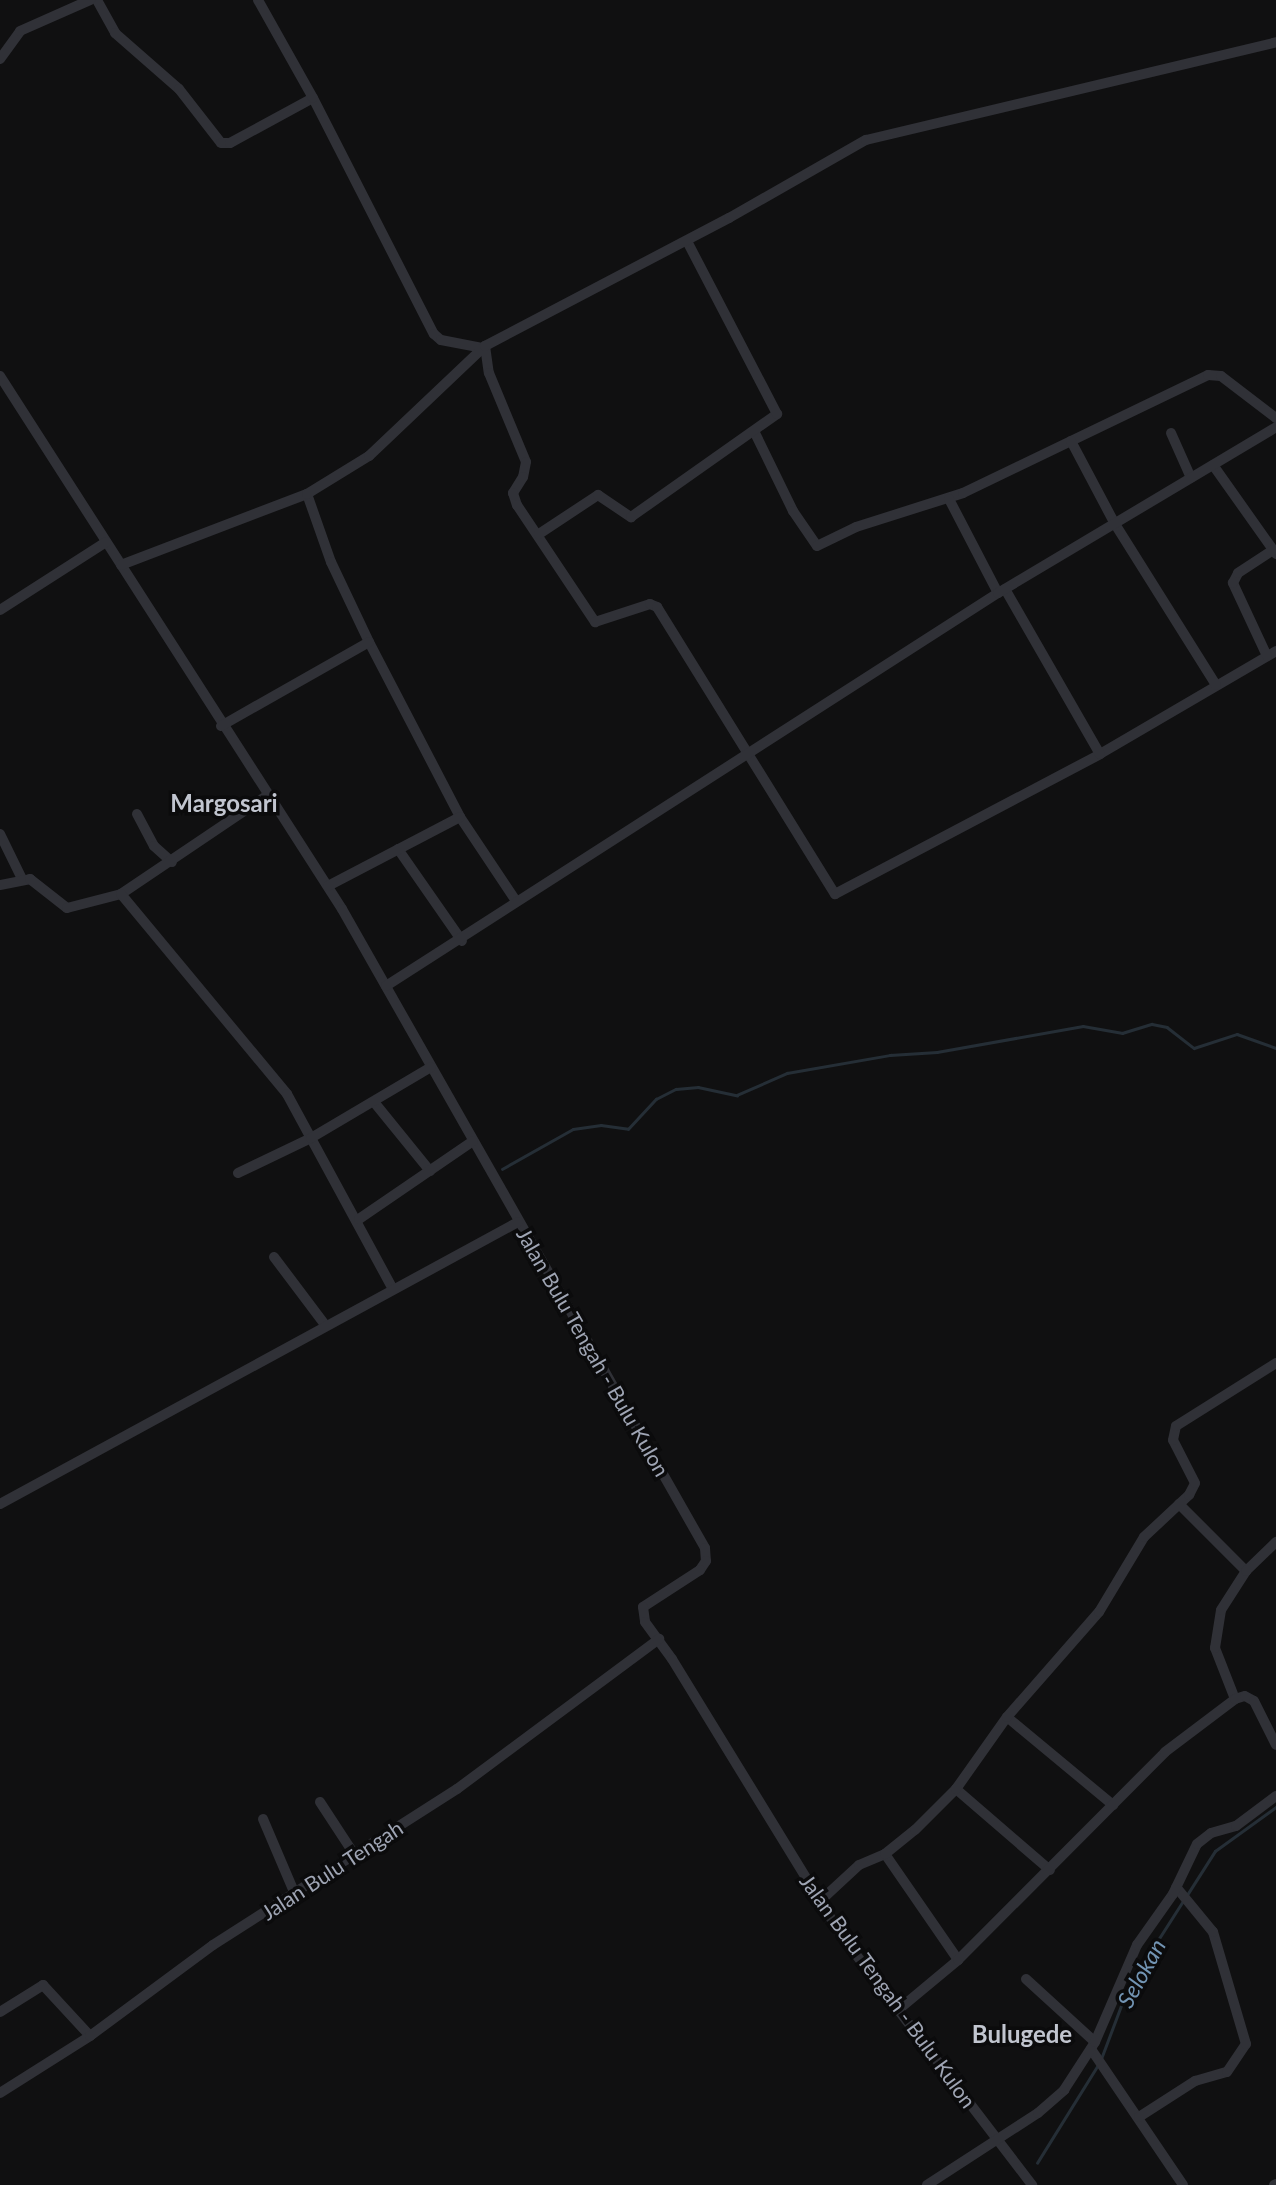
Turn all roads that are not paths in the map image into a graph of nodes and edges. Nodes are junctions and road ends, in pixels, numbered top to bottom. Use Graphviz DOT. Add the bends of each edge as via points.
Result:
graph roads {
  1 [pos="90,0"];
  2 [pos="97,0"];
  3 [pos="258,0"];
  4 [pos="1276,42"];
  5 [pos="0,59"];
  6 [pos="313,98"];
  7 [pos="687,241"];
  8 [pos="484,347"];
  9 [pos="0,376"];
  10 [pos="1276,418"];
  11 [pos="1276,427"];
  12 [pos="755,433"];
  13 [pos="1171,433"];
  14 [pos="1070,441"];
  15 [pos="1213,465"];
  16 [pos="1191,478"];
  17 [pos="307,494"];
  18 [pos="949,499"];
  19 [pos="1115,524"];
  20 [pos="539,534"];
  21 [pos="106,542"];
  22 [pos="1275,552"];
  23 [pos="121,565"];
  24 [pos="1002,591"];
  25 [pos="0,610"];
  26 [pos="369,642"];
  27 [pos="1272,653"];
  28 [pos="1216,685"];
  29 [pos="222,726"];
  30 [pos="749,752"];
  31 [pos="1100,754"];
  32 [pos="268,795"];
  33 [pos="136,814"];
  34 [pos="460,817"];
  35 [pos="0,834"];
  36 [pos="398,849"];
  37 [pos="172,862"];
  38 [pos="22,879"];
  39 [pos="0,885"];
  40 [pos="328,886"];
  41 [pos="121,894"];
  42 [pos="516,901"];
  43 [pos="462,941"];
  44 [pos="386,986"];
  45 [pos="431,1067"];
  46 [pos="374,1102"];
  47 [pos="311,1138"];
  48 [pos="473,1141"];
  49 [pos="430,1171"];
  50 [pos="238,1173"];
  51 [pos="359,1219"];
  52 [pos="518,1222"];
  53 [pos="274,1257"];
  54 [pos="393,1289"];
  55 [pos="326,1326"];
  56 [pos="1276,1363"];
  57 [pos="0,1504"];
  58 [pos="1179,1504"];
  59 [pos="1276,1542"];
  60 [pos="1246,1571"];
  61 [pos="659,1639"];
  62 [pos="1235,1699"];
  63 [pos="1007,1717"];
  64 [pos="1276,1745"];
  65 [pos="956,1789"];
  66 [pos="1276,1796"];
  67 [pos="320,1802"];
  68 [pos="1113,1805"];
  69 [pos="263,1819"];
  70 [pos="354,1854"];
  71 [pos="885,1854"];
  72 [pos="1050,1871"];
  73 [pos="1178,1888"];
  74 [pos="295,1895"];
  75 [pos="819,1902"];
  76 [pos="958,1960"];
  77 [pos="1026,1979"];
  78 [pos="898,2010"];
  79 [pos="0,2012"];
  80 [pos="90,2036"];
  81 [pos="1093,2045"];
  82 [pos="0,2093"];
  83 [pos="1139,2117"];
  84 [pos="996,2137"];
  85 [pos="927,2185"];
  86 [pos="1032,2185"];
  87 [pos="1183,2185"];
  1 -- 5 [label="street" via="20,31"];
  2 -- 6 [label="street" via="115,33 179,89 221,143 230,143"];
  3 -- 6 [label="street"];
  4 -- 7 [label="street" via="872,138"];
  6 -- 8 [label="street" via="434,334 441,341"];
  7 -- 8 [label="street"];
  7 -- 12 [label="street" via="776,411"];
  8 -- 17 [label="street" via="369,456"];
  8 -- 20 [label="street" via="489,373 526,462 514,499"];
  9 -- 21 [label="street, Jalan Bulu Tengah - Bulu Kulon"];
  10 -- 14 [label="street" via="1212,374"];
  11 -- 15 [label="street"];
  12 -- 18 [label="street" via="817,546 856,527"];
  12 -- 20 [label="street" via="631,517 598,495"];
  13 -- 16 [label="street"];
  14 -- 18 [label="street"];
  14 -- 19 [label="street"];
  15 -- 16 [label="street"];
  15 -- 22 [label="street"];
  16 -- 19 [label="street"];
  17 -- 23 [label="street"];
  17 -- 26 [label="street" via="331,562"];
  18 -- 24 [label="street"];
  19 -- 24 [label="street"];
  19 -- 28 [label="street"];
  20 -- 30 [label="street" via="595,622 650,604 657,607"];
  21 -- 23 [label="street, Jalan Bulu Tengah - Bulu Kulon"];
  21 -- 25 [label="street"];
  22 -- 27 [label="street" via="1238,573 1233,583"];
  23 -- 29 [label="street, Jalan Bulu Tengah - Bulu Kulon"];
  24 -- 30 [label="street"];
  24 -- 31 [label="street"];
  26 -- 29 [label="street"];
  26 -- 34 [label="street"];
  27 -- 28 [label="street"];
  28 -- 31 [label="street"];
  29 -- 32 [label="street, Jalan Bulu Tengah - Bulu Kulon"];
  30 -- 31 [label="street" via="837,895"];
  30 -- 42 [label="street"];
  32 -- 37 [label="street"];
  32 -- 40 [label="street, Jalan Bulu Tengah - Bulu Kulon"];
  33 -- 37 [label="street" via="154,846"];
  34 -- 36 [label="street"];
  34 -- 42 [label="street"];
  35 -- 38 [label="street"];
  36 -- 40 [label="street"];
  36 -- 43 [label="street"];
  37 -- 41 [label="street"];
  38 -- 39 [label="street"];
  38 -- 41 [label="street" via="34,881 67,908"];
  40 -- 44 [label="street, Jalan Bulu Tengah - Bulu Kulon"];
  41 -- 47 [label="street" via="287,1094"];
  42 -- 43 [label="street"];
  43 -- 44 [label="street"];
  44 -- 45 [label="street, Jalan Bulu Tengah - Bulu Kulon"];
  45 -- 46 [label="street"];
  45 -- 48 [label="street, Jalan Bulu Tengah - Bulu Kulon"];
  46 -- 47 [label="street"];
  46 -- 49 [label="street"];
  47 -- 50 [label="street"];
  47 -- 51 [label="street"];
  48 -- 49 [label="street"];
  48 -- 52 [label="street, Jalan Bulu Tengah - Bulu Kulon"];
  49 -- 51 [label="street"];
  51 -- 54 [label="street"];
  52 -- 54 [label="street"];
  52 -- 61 [label="street, Jalan Bulu Tengah - Bulu Kulon" via="705,1548 706,1561 699,1570 643,1607 645,1622"];
  53 -- 55 [label="street"];
  54 -- 55 [label="street"];
  55 -- 57 [label="street"];
  56 -- 58 [label="street" via="1173,1430 1173,1440 1195,1482"];
  58 -- 60 [label="street"];
  58 -- 63 [label="street" via="1144,1537 1095,1616"];
  59 -- 60 [label="street"];
  60 -- 62 [label="street" via="1225,1601 1216,1634 1218,1662"];
  61 -- 70 [label="street, Jalan Bulu Tengah" via="457,1790"];
  61 -- 75 [label="street, Jalan Bulu Tengah - Bulu Kulon"];
  62 -- 64 [label="street" via="1245,1696 1254,1701"];
  62 -- 68 [label="street" via="1165,1752"];
  63 -- 65 [label="street"];
  63 -- 68 [label="street"];
  65 -- 71 [label="street"];
  65 -- 72 [label="street"];
  66 -- 73 [label="street" via="1236,1826 1203,1837"];
  67 -- 70 [label="street"];
  68 -- 72 [label="street"];
  69 -- 74 [label="street"];
  70 -- 74 [label="street, Jalan Bulu Tengah"];
  71 -- 75 [label="street" via="859,1865"];
  71 -- 76 [label="street"];
  72 -- 76 [label="street"];
  73 -- 81 [label="street" via="1137,1945"];
  73 -- 83 [label="street" via="1213,1932 1246,2044 1227,2072 1195,2081"];
  74 -- 80 [label="street, Jalan Bulu Tengah" via="213,1945"];
  75 -- 78 [label="street, Jalan Bulu Tengah - Bulu Kulon"];
  76 -- 78 [label="street"];
  77 -- 81 [label="street"];
  78 -- 84 [label="street, Jalan Bulu Tengah - Bulu Kulon"];
  79 -- 80 [label="street" via="43,1985"];
  80 -- 82 [label="street, Jalan Bulu Tengah"];
  81 -- 83 [label="street"];
  81 -- 84 [label="street" via="1057,2097"];
  83 -- 87 [label="street"];
  84 -- 85 [label="street"];
  84 -- 86 [label="street, Jalan Bulu Tengah - Bulu Kulon"];
}
